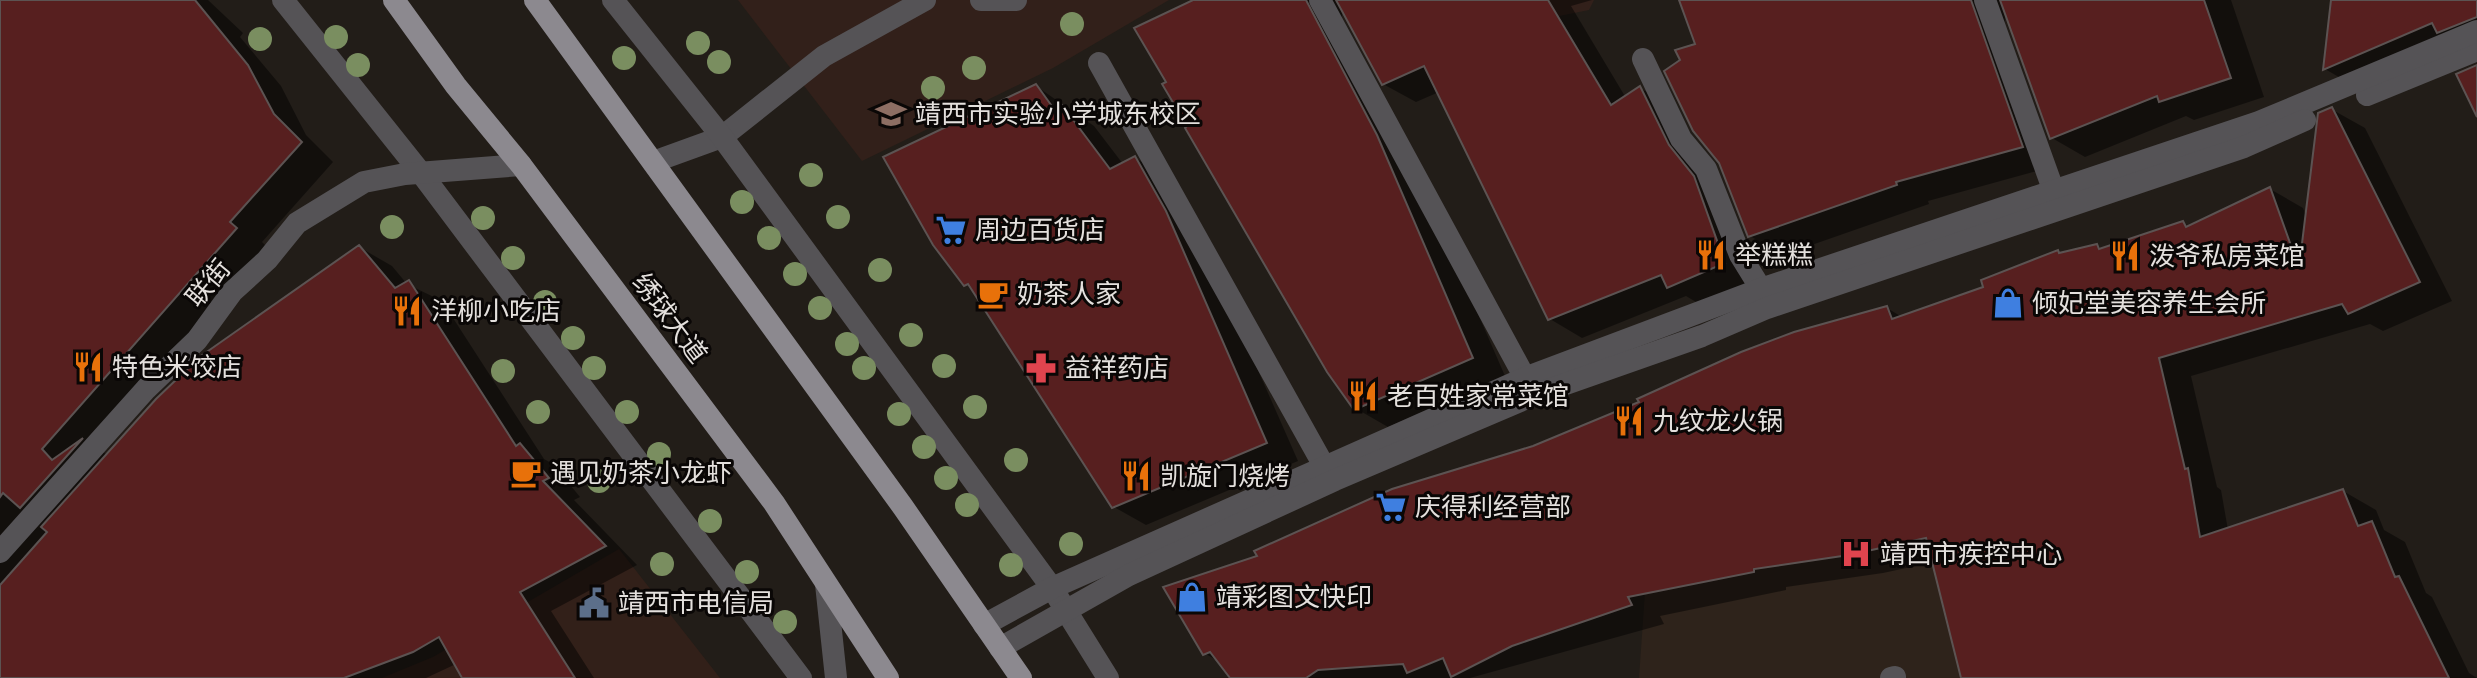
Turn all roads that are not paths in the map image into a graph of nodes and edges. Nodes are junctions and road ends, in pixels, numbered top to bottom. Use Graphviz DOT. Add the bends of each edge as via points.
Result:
graph roads {
  1 [pos="283,0"];
  2 [pos="394,0"];
  3 [pos="535,0"];
  4 [pos="613,0"];
  5 [pos="925,0"];
  6 [pos="981,0"];
  7 [pos="1016,0"];
  8 [pos="1320,0"];
  9 [pos="1985,0"];
  10 [pos="2477,31"];
  11 [pos="2477,50"];
  12 [pos="1643,59"];
  13 [pos="1099,63"];
  14 [pos="722,137"];
  15 [pos="653,162"];
  16 [pos="521,165"];
  17 [pos="421,173"];
  18 [pos="2053,189"];
  19 [pos="1761,289"];
  20 [pos="1525,378"];
  21 [pos="1324,466"];
  22 [pos="0,552"];
  23 [pos="826,584"];
  24 [pos="1052,588"];
  25 [pos="1066,610"];
  26 [pos="984,625"];
  27 [pos="1000,648"];
  28 [pos="801,678"];
  29 [pos="836,678"];
  30 [pos="888,678"];
  31 [pos="1021,678"];
  32 [pos="1108,678"];
  1 -- 17 [label="street"];
  2 -- 16 [label="main road, 绣球大道"];
  3 -- 15 [label="main road"];
  4 -- 14 [label="street"];
  5 -- 14 [label="street" via="824,56"];
  6 -- 7 [label="street"];
  8 -- 20 [label="street"];
  9 -- 18 [label="street"];
  10 -- 18 [label="street" via="2318,100"];
  11 -- 25 [label="street" via="2244,147 1782,303 1534,395 1321,486"];
  12 -- 19 [label="street" via="1681,139 1706,169 1740,255"];
  13 -- 21 [label="street"];
  14 -- 15 [label="street"];
  14 -- 24 [label="street"];
  15 -- 26 [label="main road"];
  16 -- 17 [label="street, 联街"];
  16 -- 23 [label="main road, 绣球大道" via="774,503"];
  17 -- 22 [label="street, 联街" via="364,182 297,223 232,292 197,340 146,389"];
  17 -- 28 [label="street"];
  18 -- 19 [label="street"];
  19 -- 20 [label="street"];
  20 -- 21 [label="street"];
  21 -- 24 [label="street"];
  23 -- 29 [label="street"];
  23 -- 30 [label="main road, 绣球大道"];
  24 -- 25 [label="street"];
  24 -- 26 [label="street"];
  25 -- 27 [label="street"];
  25 -- 32 [label="street"];
  26 -- 27 [label="main road"];
  27 -- 31 [label="main road"];
}
